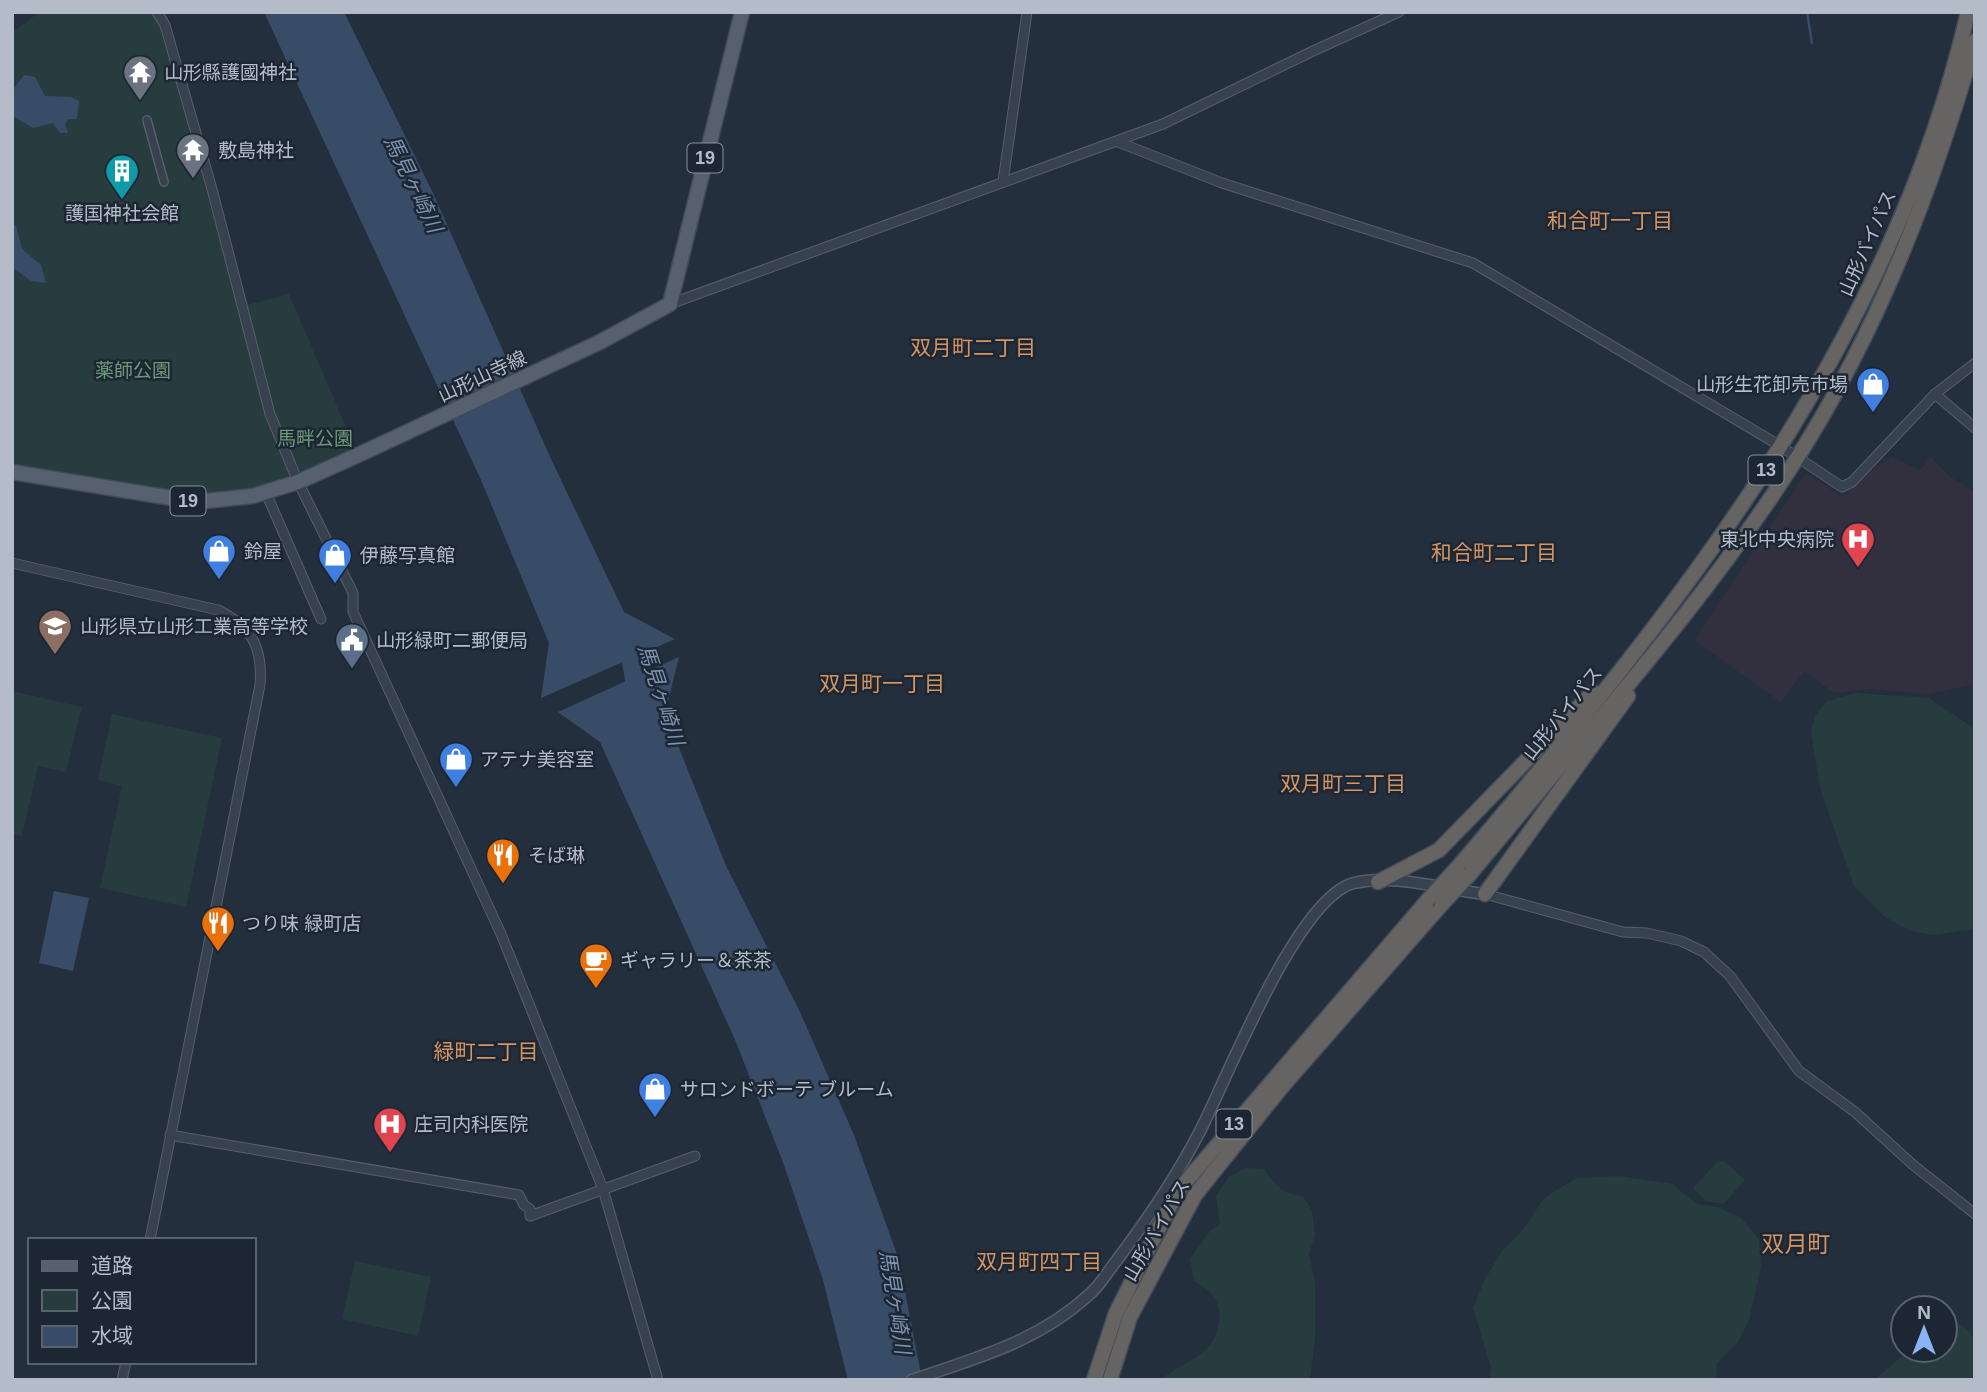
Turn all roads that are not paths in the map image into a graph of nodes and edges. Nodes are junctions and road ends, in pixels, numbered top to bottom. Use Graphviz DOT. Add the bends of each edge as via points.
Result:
graph roads {
  1 [pos="157,12"];
  2 [pos="742,12"];
  3 [pos="1027,12"];
  4 [pos="1399,12"];
  5 [pos="1968,12"];
  6 [pos="1975,41"];
  7 [pos="147,120"];
  8 [pos="1118,142"];
  9 [pos="164,181"];
  10 [pos="1003,182"];
  11 [pos="670,304"];
  12 [pos="1975,363"];
  13 [pos="1935,394"];
  14 [pos="1975,428"];
  15 [pos="1782,447"];
  16 [pos="1797,458"];
  17 [pos="12,472"];
  18 [pos="298,482"];
  19 [pos="265,493"];
  20 [pos="12,563"];
  21 [pos="321,619"];
  22 [pos="1656,628"];
  23 [pos="1670,634"];
  24 [pos="1464,870"];
  25 [pos="1378,882"];
  26 [pos="1485,894"];
  27 [pos="170,1135"];
  28 [pos="695,1156"];
  29 [pos="603,1189"];
  30 [pos="1975,1214"];
  31 [pos="150,1238"];
  32 [pos="658,1380"];
  33 [pos="912,1380"];
  34 [pos="1094,1380"];
  35 [pos="1110,1380"];
  1 -- 18 [label="street" via="165,25 209,176 270,414"];
  2 -- 11 [label="main road, 19"];
  3 -- 10 [label="street"];
  4 -- 8 [label="street"];
  5 -- 15 [label="highway, 山形バイパス / 13" via="1917,178 1869,290"];
  6 -- 16 [label="highway, 山形バイパス / 13" via="1931,181 1902,255 1871,324"];
  7 -- 9 [label="street"];
  8 -- 10 [label="street"];
  8 -- 15 [label="street" via="1222,183 1473,263"];
  10 -- 11 [label="street"];
  11 -- 18 [label="main road, 山形山寺線 / 19" via="600,342"];
  12 -- 13 [label="street"];
  13 -- 14 [label="street"];
  13 -- 16 [label="street" via="1852,482 1842,487"];
  15 -- 16 [label="street"];
  15 -- 22 [label="highway, 山形バイパス / 13"];
  16 -- 23 [label="highway, 山形バイパス / 13"];
  17 -- 19 [label="main road, 山形山寺線 / 19" via="197,502"];
  18 -- 19 [label="main road, 山形山寺線 / 19"];
  18 -- 29 [label="street" via="353,593 353,612 501,934"];
  19 -- 21 [label="street"];
  20 -- 27 [label="street" via="219,610 239,621 257,648 260,685"];
  22 -- 24 [label="highway, 山形バイパス / 13"];
  22 -- 25 [label="highway" via="1440,850"];
  23 -- 24 [label="highway, 山形バイパス / 13"];
  23 -- 26 [label="highway"];
  24 -- 34 [label="highway, 山形バイパス / 13, bridge" via="1427,901 1177,1192 1116,1313"];
  24 -- 35 [label="highway, 山形バイパス / 13, bridge" via="1443,904 1281,1088 1195,1195 1130,1317"];
  25 -- 26 [label="street"];
  25 -- 33 [label="street" via="1353,883 1333,894 1315,916 1258,1004 1187,1154 1093,1291 1056,1323 1018,1343"];
  26 -- 30 [label="street" via="1623,932 1681,941 1704,952 1730,976 1799,1071"];
  27 -- 29 [label="street" via="519,1195 530,1216"];
  27 -- 31 [label="street"];
  28 -- 29 [label="street"];
  29 -- 32 [label="street"];
}
